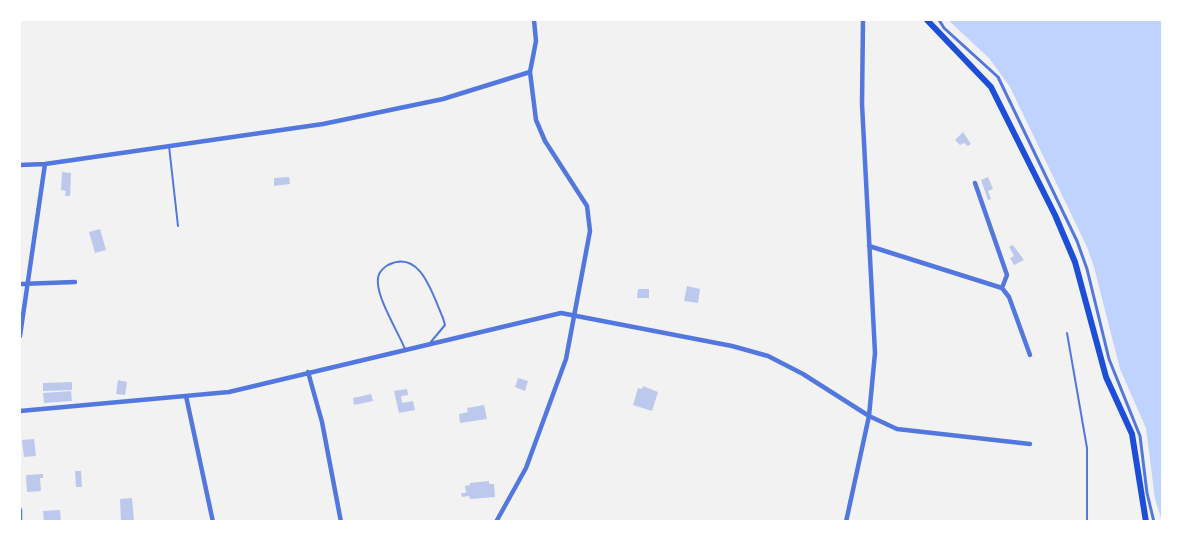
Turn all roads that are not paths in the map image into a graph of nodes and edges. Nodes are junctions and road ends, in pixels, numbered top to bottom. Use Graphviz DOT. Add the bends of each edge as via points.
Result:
graph roads {
  1 [pos="534,20"];
  2 [pos="863,20"];
  3 [pos="927,20"];
  4 [pos="939,20"];
  5 [pos="530,72"];
  6 [pos="169,146"];
  7 [pos="45,164"];
  8 [pos="20,165"];
  9 [pos="975,183"];
  10 [pos="178,226"];
  11 [pos="869,246"];
  12 [pos="75,282"];
  13 [pos="28,283"];
  14 [pos="20,284"];
  15 [pos="1002,288"];
  16 [pos="576,315"];
  17 [pos="1067,333"];
  18 [pos="20,336"];
  19 [pos="430,343"];
  20 [pos="405,349"];
  21 [pos="1030,355"];
  22 [pos="308,372"];
  23 [pos="186,396"];
  24 [pos="20,411"];
  25 [pos="869,416"];
  26 [pos="1030,444"];
  27 [pos="20,510"];
  28 [pos="20,522"];
  29 [pos="213,522"];
  30 [pos="341,522"];
  31 [pos="496,522"];
  32 [pos="846,522"];
  33 [pos="1087,522"];
  34 [pos="1146,522"];
  35 [pos="1154,522"];
  1 -- 5 [label="street" via="536,41"];
  2 -- 11 [label="street" via="862,104"];
  3 -- 34 [label="main road" via="991,87 1055,215 1075,262 1106,377 1132,434"];
  4 -- 35 [label="street" via="998,77 1077,241 1109,359 1140,436"];
  5 -- 6 [label="street" via="443,99 323,124"];
  5 -- 16 [label="street" via="536,120 586,206 590,231"];
  6 -- 7 [label="street"];
  6 -- 10 [label="lane"];
  7 -- 8 [label="street"];
  7 -- 13 [label="street"];
  9 -- 15 [label="street" via="1007,275"];
  11 -- 15 [label="street"];
  11 -- 25 [label="street" via="875,353"];
  12 -- 13 [label="street"];
  13 -- 14 [label="street"];
  13 -- 18 [label="street"];
  15 -- 21 [label="street"];
  16 -- 19 [label="street" via="561,313"];
  16 -- 25 [label="street" via="768,356"];
  16 -- 31 [label="street" via="566,359 526,468"];
  17 -- 33 [label="lane" via="1087,448"];
  19 -- 20 [label="street"];
  19 -- 20 [label="lane" via="445,325 443,318 423,274 408,262 396,261 378,276 378,288"];
  20 -- 22 [label="street"];
  22 -- 23 [label="street" via="229,392"];
  22 -- 30 [label="street"];
  23 -- 24 [label="street"];
  23 -- 29 [label="street"];
  25 -- 26 [label="street" via="897,429"];
  25 -- 32 [label="street"];
  27 -- 28 [label="street"];
}
